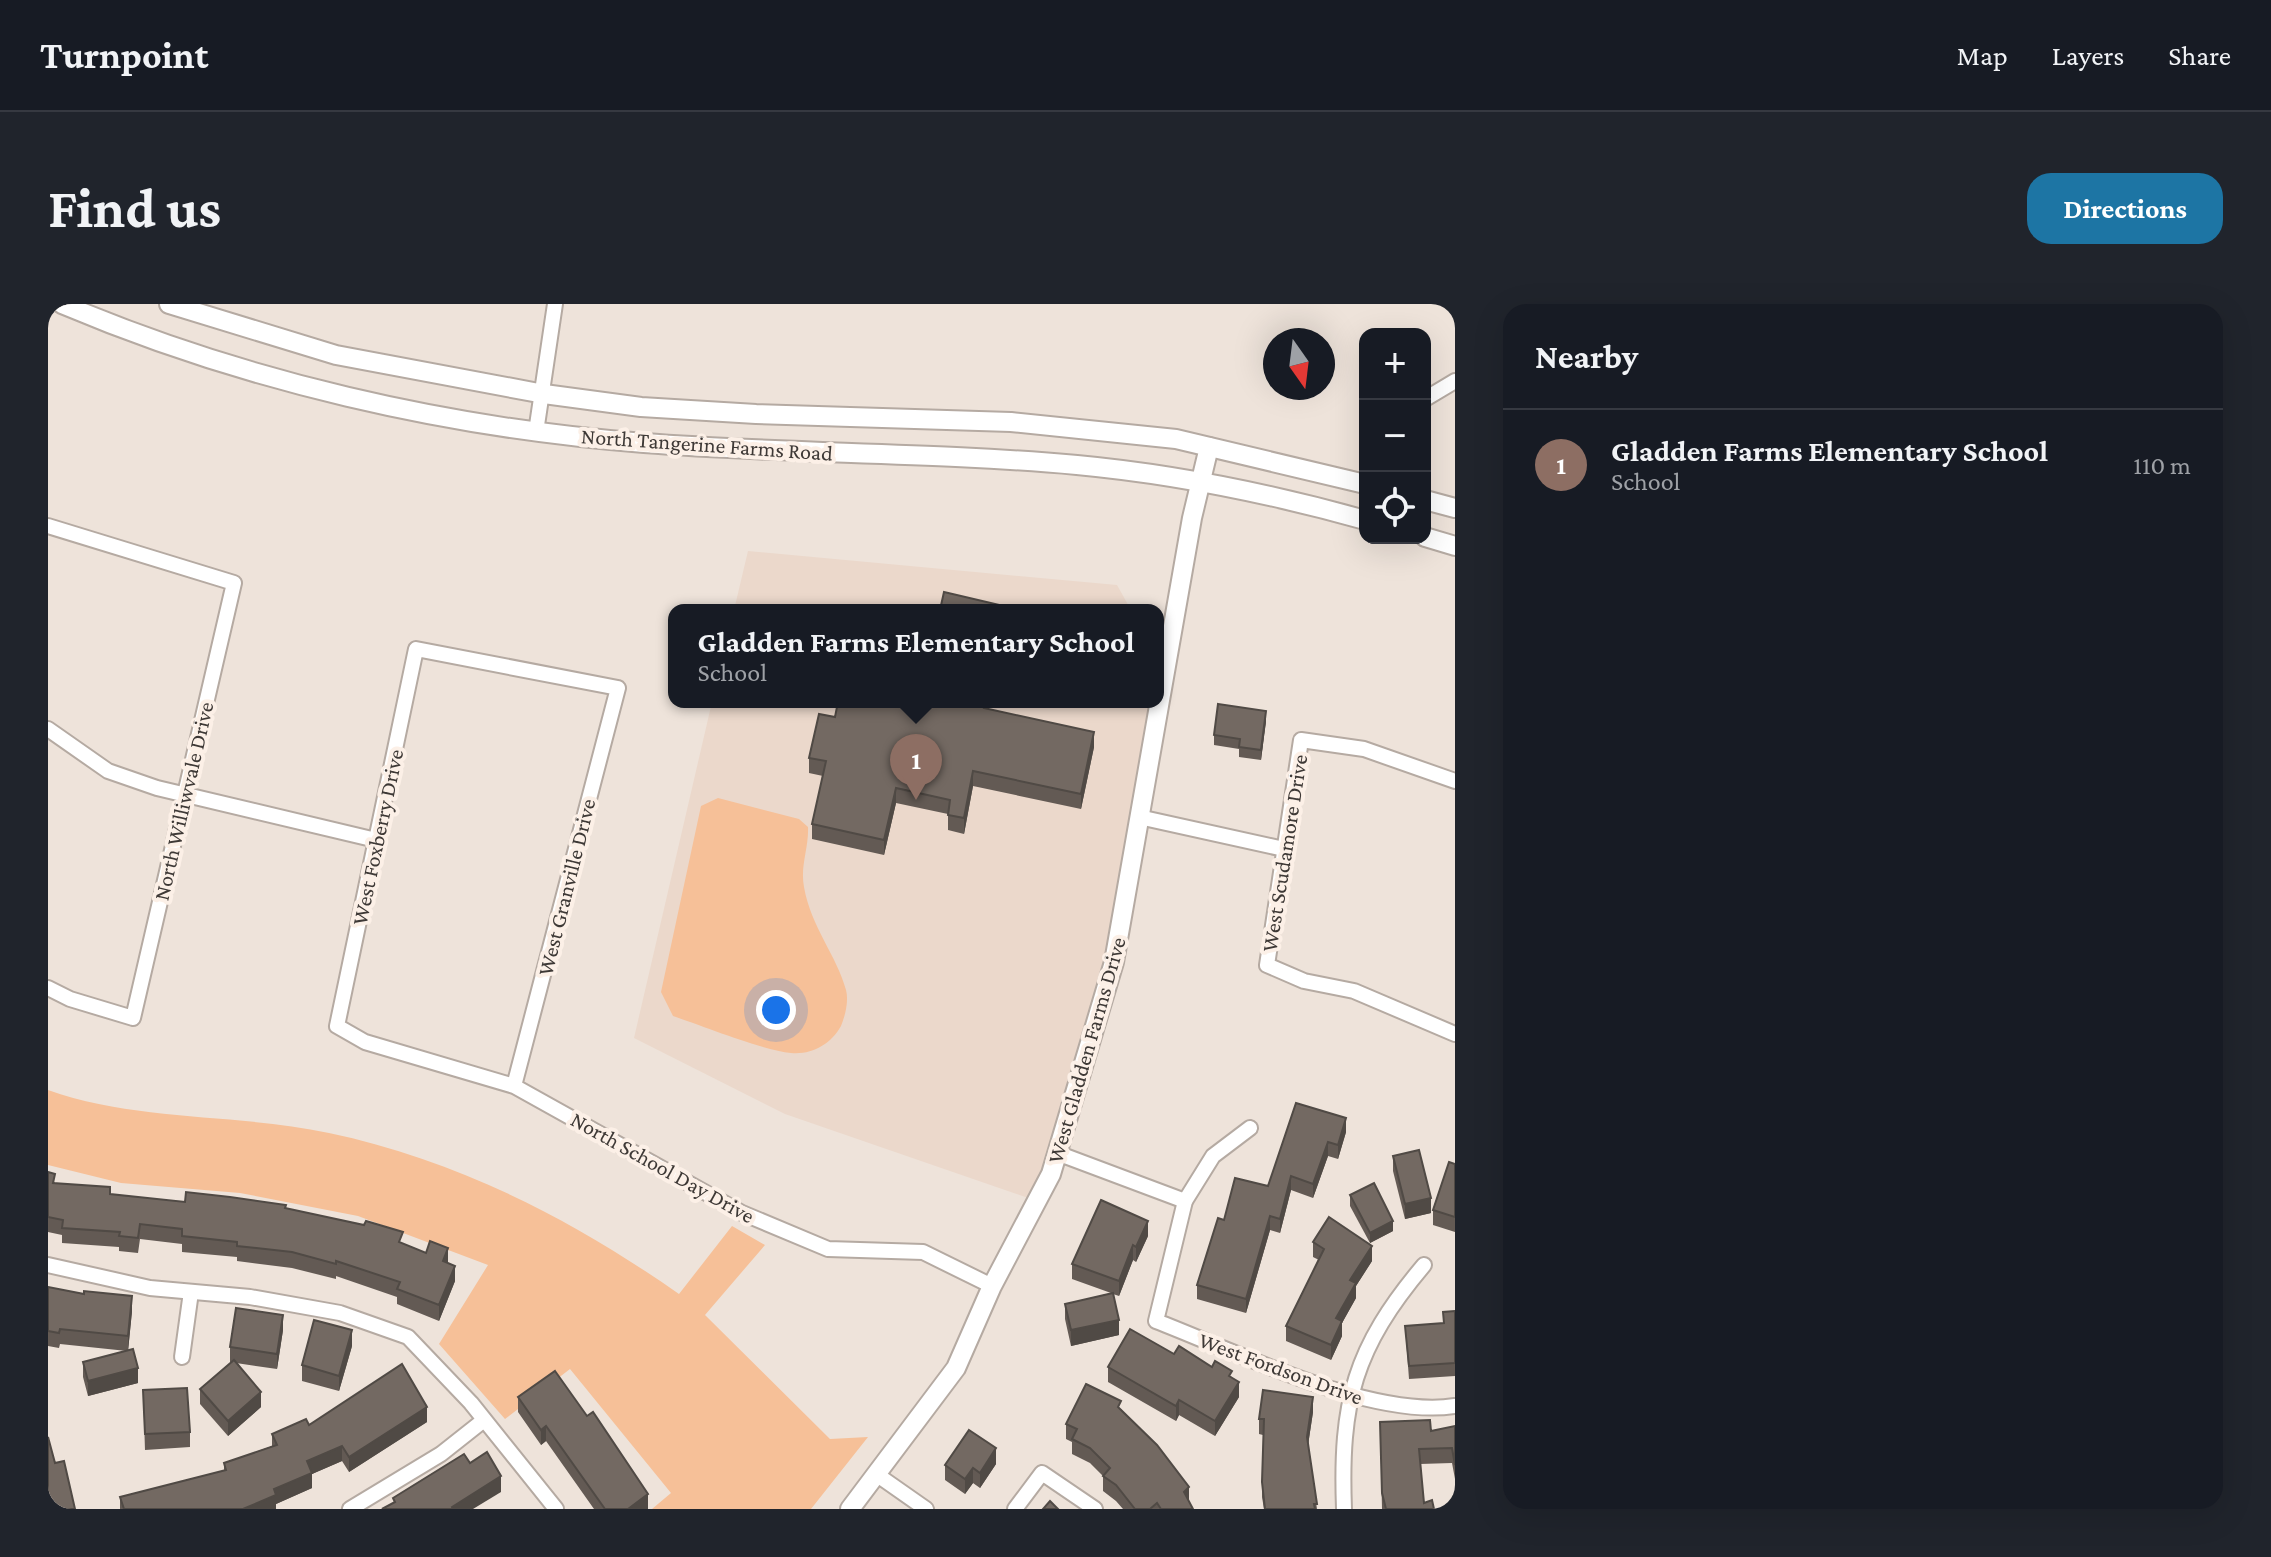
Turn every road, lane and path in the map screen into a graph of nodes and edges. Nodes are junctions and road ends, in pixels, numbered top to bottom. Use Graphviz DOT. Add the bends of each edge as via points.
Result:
graph roads {
  1 [pos="62,304"];
  2 [pos="169,304"];
  3 [pos="555,304"];
  4 [pos="1455,381"];
  5 [pos="544,394"];
  6 [pos="1431,395"];
  7 [pos="536,432"];
  8 [pos="1209,447"];
  9 [pos="1359,483"];
  10 [pos="1200,484"];
  11 [pos="1431,502"];
  12 [pos="1455,508"];
  13 [pos="1359,518"];
  14 [pos="48,526"];
  15 [pos="1431,539"];
  16 [pos="1455,546"];
  17 [pos="1164,681"];
  18 [pos="618,688"];
  19 [pos="1159,708"];
  20 [pos="48,729"];
  21 [pos="1455,781"];
  22 [pos="185,796"];
  23 [pos="1139,817"];
  24 [pos="376,840"];
  25 [pos="1284,849"];
  26 [pos="48,988"];
  27 [pos="337,1026"];
  28 [pos="1455,1034"];
  29 [pos="514,1086"];
  30 [pos="1250,1128"];
  31 [pos="1057,1153"];
  32 [pos="1185,1201"];
  33 [pos="48,1265"];
  34 [pos="1424,1265"];
  35 [pos="992,1286"];
  36 [pos="191,1292"];
  37 [pos="182,1357"];
  38 [pos="1350,1395"];
  39 [pos="1455,1406"];
  40 [pos="484,1420"];
  41 [pos="876,1474"];
  42 [pos="350,1509"];
  43 [pos="556,1509"];
  44 [pos="850,1509"];
  45 [pos="926,1509"];
  46 [pos="1015,1509"];
  47 [pos="1095,1509"];
  48 [pos="1344,1509"];
  1 -- 7 [label="main road, North Tangerine Farms Road" via="219,360 327,390"];
  2 -- 5 [label="main road, North Tangerine Farms Road" via="336,355"];
  3 -- 5 [label="street"];
  4 -- 6 [label="street"];
  5 -- 7 [label="street"];
  5 -- 8 [label="main road, North Tangerine Farms Road" via="741,413 1011,422"];
  7 -- 10 [label="main road, North Tangerine Farms Road" via="642,443 1079,465"];
  8 -- 9 [label="main road, North Tangerine Farms Road"];
  8 -- 10 [label="main road, West Gladden Farms Drive"];
  10 -- 13 [label="main road, North Tangerine Farms Road"];
  10 -- 17 [label="main road, West Gladden Farms Drive"];
  11 -- 12 [label="main road"];
  14 -- 22 [label="street, North Williwvale Drive" via="234,583"];
  15 -- 16 [label="main road"];
  18 -- 24 [label="street, West Foxberry Drive" via="416,649"];
  18 -- 29 [label="street, West Granville Drive"];
  19 -- 23 [label="main road, West Gladden Farms Drive"];
  20 -- 22 [label="street" via="108,771"];
  21 -- 25 [label="street, West Scudamore Drive" via="1364,749 1301,740"];
  22 -- 24 [label="street"];
  22 -- 26 [label="street, North Williwvale Drive" via="133,1018"];
  23 -- 25 [label="street"];
  23 -- 31 [label="main road, West Gladden Farms Drive" via="1114,962"];
  24 -- 27 [label="street, West Foxberry Drive"];
  25 -- 28 [label="street, West Scudamore Drive" via="1267,965 1304,981 1354,991"];
  27 -- 29 [label="street, North School Day Drive" via="365,1042"];
  29 -- 35 [label="street, North School Day Drive" via="742,1213 828,1249 923,1252"];
  30 -- 32 [label="street" via="1213,1156"];
  31 -- 32 [label="street"];
  31 -- 35 [label="main road, West Gladden Farms Drive"];
  32 -- 38 [label="street, West Fordson Drive" via="1156,1321"];
  33 -- 36 [label="street"];
  34 -- 38 [label="street" via="1390,1306 1366,1347"];
  35 -- 41 [label="main road, West Gladden Farms Drive" via="956,1368"];
  36 -- 37 [label="street"];
  36 -- 40 [label="street" via="340,1313 408,1337"];
  38 -- 39 [label="street, West Fordson Drive" via="1428,1411"];
  38 -- 48 [label="street" via="1342,1461"];
  40 -- 42 [label="street" via="441,1454"];
  40 -- 43 [label="street"];
  41 -- 44 [label="main road, West Gladden Farms Drive"];
  41 -- 45 [label="street"];
  46 -- 47 [label="street" via="1042,1473"];
}
